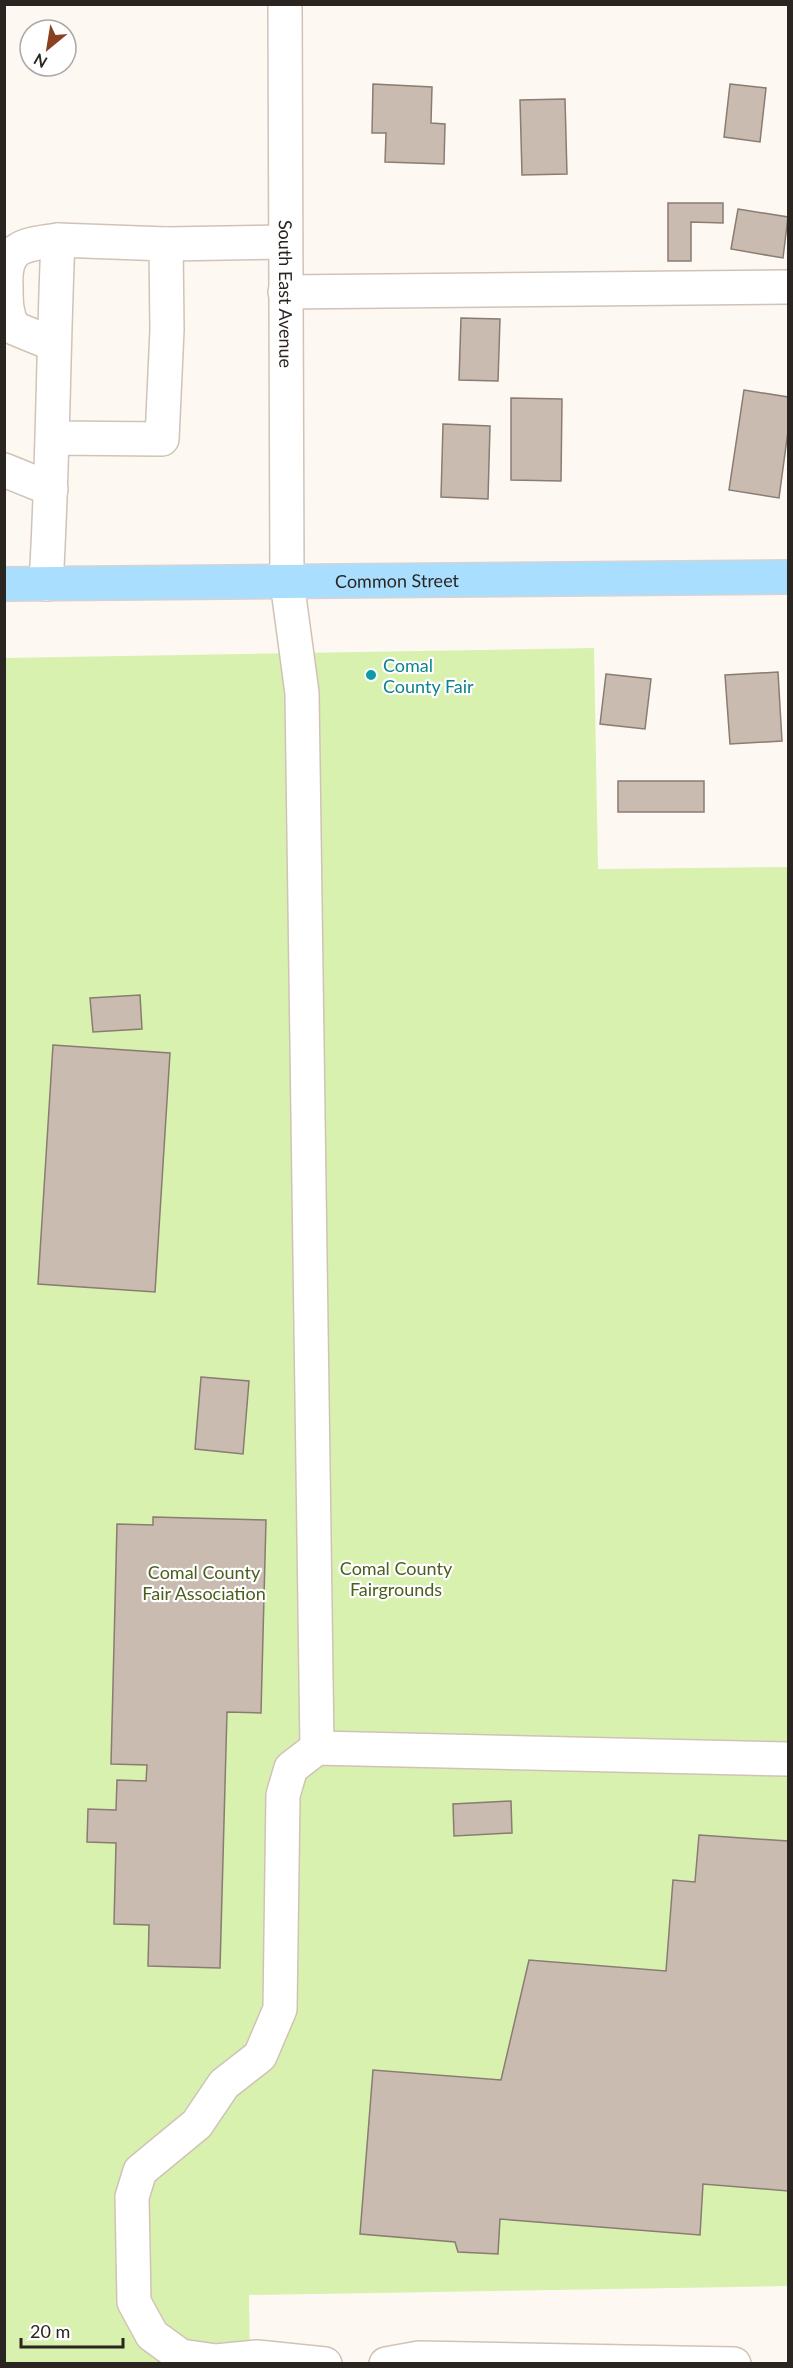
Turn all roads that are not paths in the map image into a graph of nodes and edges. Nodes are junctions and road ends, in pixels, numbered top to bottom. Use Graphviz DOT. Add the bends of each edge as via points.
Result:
graph roads {
  1 [pos="285,4"];
  2 [pos="58,240"];
  3 [pos="285,242"];
  4 [pos="166,244"];
  5 [pos="789,287"];
  6 [pos="285,292"];
  7 [pos="53,344"];
  8 [pos="53,438"];
  9 [pos="4,470"];
  10 [pos="51,489"];
  11 [pos="789,577"];
  12 [pos="287,582"];
  13 [pos="4,584"];
  14 [pos="46,584"];
  15 [pos="317,1748"];
  16 [pos="789,1759"];
  17 [pos="326,2364"];
  18 [pos="386,2364"];
  19 [pos="734,2364"];
  1 -- 3 [label="street, South East Avenue"];
  2 -- 4 [label="street"];
  2 -- 7 [label="street"];
  2 -- 7 [label="street" via="17,250 5,267 6,307 14,328"];
  3 -- 4 [label="street"];
  3 -- 6 [label="street, South East Avenue"];
  4 -- 8 [label="street" via="162,439"];
  5 -- 6 [label="street"];
  6 -- 12 [label="street, South East Avenue"];
  7 -- 8 [label="street"];
  8 -- 10 [label="street"];
  9 -- 10 [label="street"];
  10 -- 14 [label="street"];
  11 -- 12 [label="main road, Common Street"];
  12 -- 14 [label="main road, Common Street"];
  12 -- 15 [label="street, South East Avenue" via="302,693"];
  13 -- 14 [label="main road, Common Street"];
  15 -- 16 [label="street"];
  15 -- 17 [label="street" via="291,1768 283,1795 280,2009 260,2056 224,2084 197,2124 140,2170 132,2197 134,2302 152,2335 181,2356 216,2361 257,2357"];
  18 -- 19 [label="street" via="419,2358"];
}
